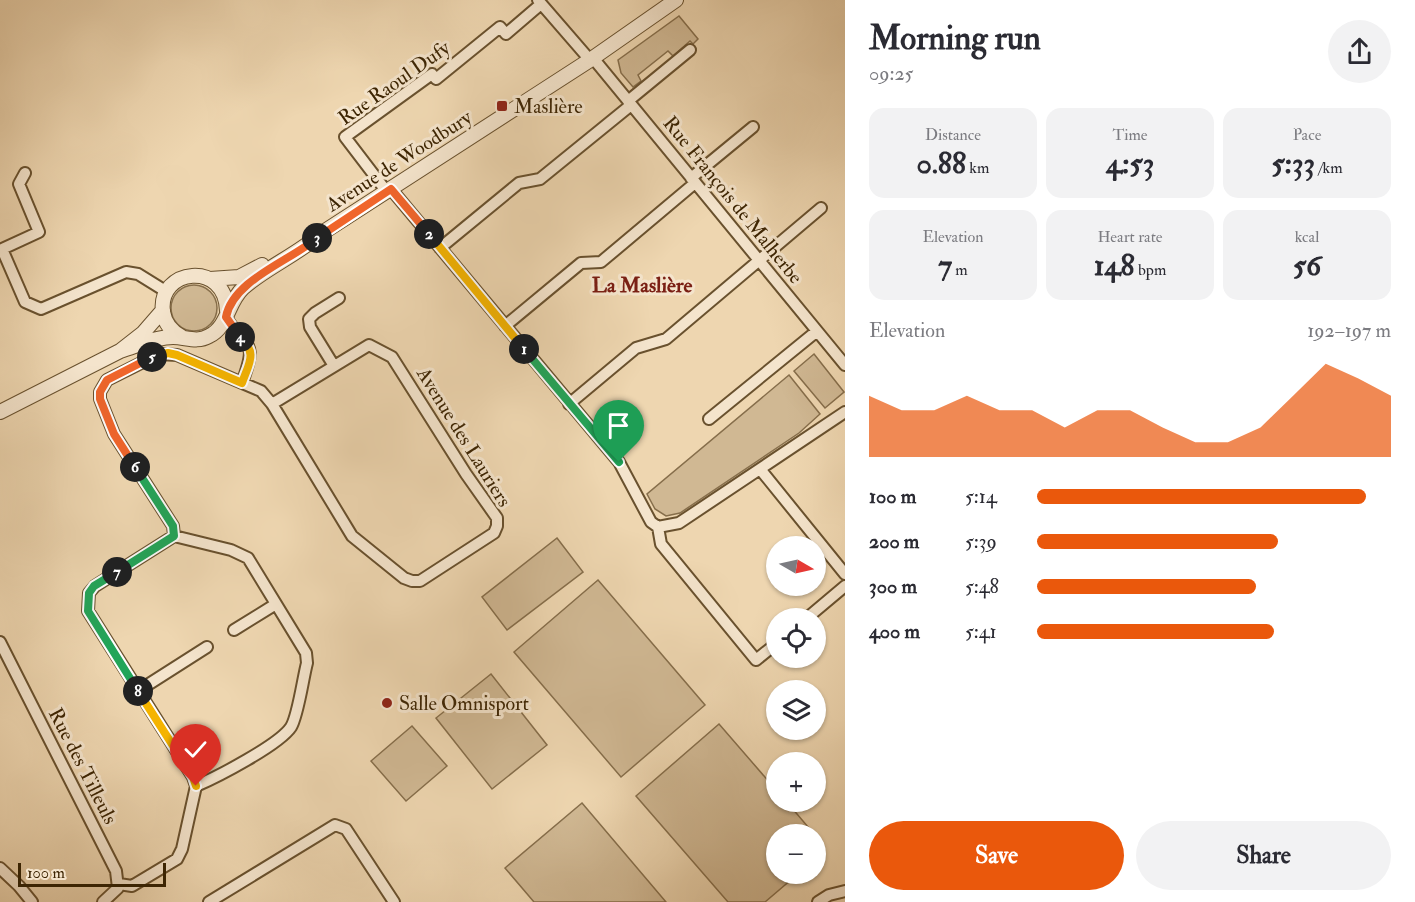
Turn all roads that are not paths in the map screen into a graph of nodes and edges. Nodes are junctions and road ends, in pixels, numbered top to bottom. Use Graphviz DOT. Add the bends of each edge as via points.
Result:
graph roads {
  1 [pos="676,0"];
  2 [pos="539,2"];
  3 [pos="690,50"];
  4 [pos="592,59"];
  5 [pos="629,103"];
  6 [pos="753,127"];
  7 [pos="25,173"];
  8 [pos="693,181"];
  9 [pos="389,190"];
  10 [pos="821,208"];
  11 [pos="322,233"];
  12 [pos="441,248"];
  13 [pos="1,250"];
  14 [pos="759,260"];
  15 [pos="210,279"];
  16 [pos="167,292"];
  17 [pos="339,298"];
  18 [pos="163,310"];
  19 [pos="226,314"];
  20 [pos="505,326"];
  21 [pos="817,331"];
  22 [pos="216,332"];
  23 [pos="241,337"];
  24 [pos="184,338"];
  25 [pos="120,351"];
  26 [pos="845,365"];
  27 [pos="334,366"];
  28 [pos="242,383"];
  29 [pos="272,404"];
  30 [pos="569,404"];
  31 [pos="0,412"];
  32 [pos="845,412"];
  33 [pos="709,419"];
  34 [pos="760,470"];
  35 [pos="658,527"];
  36 [pos="174,536"];
  37 [pos="845,574"];
  38 [pos="845,586"];
  39 [pos="276,603"];
  40 [pos="819,608"];
  41 [pos="234,630"];
  42 [pos="0,642"];
  43 [pos="207,647"];
  44 [pos="766,652"];
  45 [pos="138,691"];
  46 [pos="196,786"];
  47 [pos="0,868"];
  48 [pos="119,884"];
  49 [pos="845,891"];
  50 [pos="32,902"];
  51 [pos="103,902"];
  52 [pos="209,902"];
  53 [pos="394,902"];
  54 [pos="818,902"];
  1 -- 4 [label="street, Avenue de Woodbury"];
  2 -- 4 [label="street, Rue François de Malherbe"];
  2 -- 9 [label="street, Rue Raoul Dufy" via="506,34 500,27 436,79 432,74 345,137"];
  3 -- 5 [label="street"];
  4 -- 5 [label="street, Rue François de Malherbe"];
  4 -- 9 [label="street, Avenue de Woodbury"];
  5 -- 8 [label="street, Rue François de Malherbe"];
  5 -- 12 [label="street" via="540,179 519,183"];
  6 -- 8 [label="street"];
  7 -- 13 [label="street" via="19,184 39,232"];
  8 -- 14 [label="street, Rue François de Malherbe"];
  8 -- 20 [label="street" via="601,262 581,263"];
  9 -- 11 [label="street, Avenue de Woodbury"];
  9 -- 12 [label="street"];
  10 -- 14 [label="street"];
  11 -- 15 [label="street, Avenue de Woodbury" via="239,277"];
  11 -- 19 [label="street, Avenue de Woodbury" via="243,288"];
  12 -- 20 [label="street"];
  13 -- 16 [label="street" via="25,302 41,309 126,272 138,274"];
  14 -- 21 [label="street, Rue François de Malherbe"];
  14 -- 30 [label="street" via="666,339 636,348"];
  15 -- 16 [label="street, Avenue de Woodbury" via="186,277"];
  15 -- 19 [label="street" via="221,289 227,303"];
  16 -- 18 [label="street"];
  17 -- 27 [label="street" via="309,319"];
  18 -- 24 [label="street" via="169,327"];
  18 -- 25 [label="street"];
  19 -- 22 [label="street, Avenue de Woodbury"];
  19 -- 23 [label="street"];
  20 -- 30 [label="street"];
  21 -- 26 [label="street, Rue François de Malherbe"];
  21 -- 33 [label="street"];
  22 -- 23 [label="street"];
  22 -- 24 [label="street" via="197,340"];
  23 -- 28 [label="street" via="251,351"];
  24 -- 25 [label="street" via="159,338"];
  25 -- 31 [label="street"];
  27 -- 29 [label="street, Avenue des Lauriers"];
  27 -- 29 [label="street, Avenue des Lauriers" via="369,345 392,357 497,518 494,533 420,581 404,578 352,536"];
  28 -- 29 [label="street, Avenue des Lauriers" via="261,391"];
  28 -- 36 [label="street, Avenue des Lauriers" via="177,355 159,354 107,380 100,392 114,434 173,526"];
  30 -- 35 [label="street" via="619,462 651,522"];
  32 -- 34 [label="street"];
  34 -- 35 [label="street" via="679,524"];
  34 -- 37 [label="street"];
  35 -- 44 [label="street" via="661,544 756,660"];
  36 -- 39 [label="street" via="242,554"];
  36 -- 45 [label="street" via="94,586 89,593 88,611"];
  38 -- 40 [label="street"];
  39 -- 41 [label="street"];
  39 -- 46 [label="street" via="306,653 292,725 282,737 217,778"];
  42 -- 48 [label="street, Rue des Tilleuls" via="116,871"];
  43 -- 45 [label="street"];
  45 -- 46 [label="street"];
  46 -- 48 [label="street" via="177,859 132,886"];
  47 -- 50 [label="street"];
  48 -- 51 [label="street"];
  49 -- 54 [label="street"];
  52 -- 53 [label="street" via="335,825 346,830"];
}
